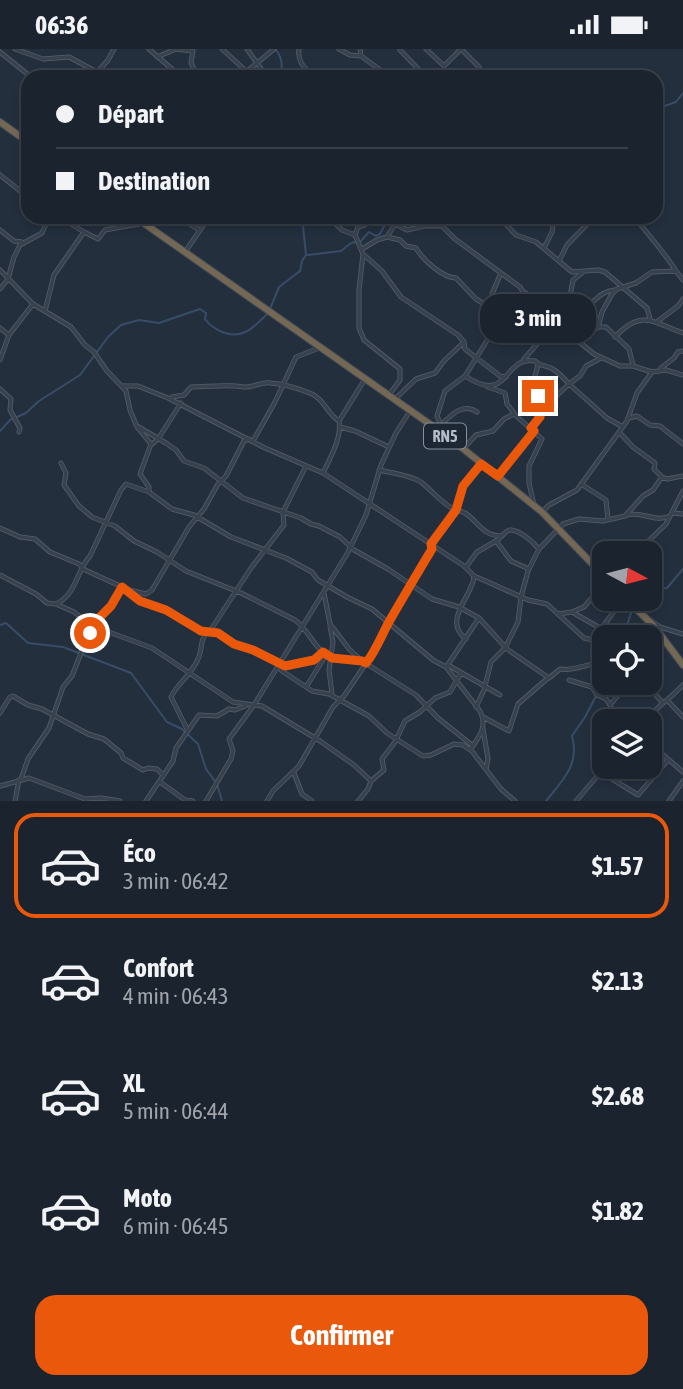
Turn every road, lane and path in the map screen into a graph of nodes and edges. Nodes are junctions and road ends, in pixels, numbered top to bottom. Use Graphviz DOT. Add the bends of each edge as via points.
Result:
graph roads {
  1 [pos="15,49"];
  2 [pos="114,49"];
  3 [pos="149,49"];
  4 [pos="222,49"];
  5 [pos="247,49"];
  6 [pos="274,49"];
  7 [pos="299,49"];
  8 [pos="338,49"];
  9 [pos="360,49"];
  10 [pos="400,49"];
  11 [pos="426,49"];
  12 [pos="1,50"];
  13 [pos="193,50"];
  14 [pos="361,55"];
  15 [pos="157,57"];
  16 [pos="257,64"];
  17 [pos="23,70"];
  18 [pos="93,70"];
  19 [pos="99,70"];
  20 [pos="174,70"];
  21 [pos="195,70"];
  22 [pos="245,70"];
  23 [pos="250,70"];
  24 [pos="262,70"];
  25 [pos="306,70"];
  26 [pos="381,70"];
  27 [pos="420,70"];
  28 [pos="481,70"];
  29 [pos="2,124"];
  30 [pos="0,133"];
  31 [pos="21,137"];
  32 [pos="0,175"];
  33 [pos="21,192"];
  34 [pos="46,224"];
  35 [pos="71,224"];
  36 [pos="188,224"];
  37 [pos="204,224"];
  38 [pos="336,224"];
  39 [pos="363,224"];
  40 [pos="506,224"];
  41 [pos="553,224"];
  42 [pos="587,224"];
  43 [pos="639,224"];
  44 [pos="147,225"];
  45 [pos="0,230"];
  46 [pos="199,230"];
  47 [pos="84,232"];
  48 [pos="355,235"];
  49 [pos="387,237"];
  50 [pos="23,242"];
  51 [pos="544,248"];
  52 [pos="185,252"];
  53 [pos="363,252"];
  54 [pos="559,261"];
  55 [pos="0,270"];
  56 [pos="676,271"];
  57 [pos="501,273"];
  58 [pos="583,273"];
  59 [pos="8,279"];
  60 [pos="683,280"];
  61 [pos="0,289"];
  62 [pos="620,289"];
  63 [pos="526,293"];
  64 [pos="683,299"];
  65 [pos="33,304"];
  66 [pos="494,310"];
  67 [pos="45,311"];
  68 [pos="650,319"];
  69 [pos="554,321"];
  70 [pos="659,321"];
  71 [pos="498,323"];
  72 [pos="598,327"];
  73 [pos="0,328"];
  74 [pos="683,333"];
  75 [pos="9,335"];
  76 [pos="569,335"];
  77 [pos="615,337"];
  78 [pos="464,342"];
  79 [pos="578,342"];
  80 [pos="319,348"];
  81 [pos="683,351"];
  82 [pos="477,358"];
  83 [pos="601,358"];
  84 [pos="0,360"];
  85 [pos="523,361"];
  86 [pos="538,365"];
  87 [pos="634,366"];
  88 [pos="659,370"];
  89 [pos="652,372"];
  90 [pos="496,373"];
  91 [pos="683,375"];
  92 [pos="465,376"];
  93 [pos="506,377"];
  94 [pos="365,379"];
  95 [pos="500,383"];
  96 [pos="569,384"];
  97 [pos="282,385"];
  98 [pos="123,386"];
  99 [pos="486,386"];
  100 [pos="0,389"];
  101 [pos="168,397"];
  102 [pos="392,397"];
  103 [pos="181,403"];
  104 [pos="410,411"];
  105 [pos="477,412"];
  106 [pos="514,414"];
  107 [pos="540,417"];
  108 [pos="629,418"];
  109 [pos="339,421"];
  110 [pos="137,426"];
  111 [pos="340,427"];
  112 [pos="439,427"];
  113 [pos="622,427"];
  114 [pos="532,430"];
  115 [pos="19,432"];
  116 [pos="619,432"];
  117 [pos="158,439"];
  118 [pos="251,440"];
  119 [pos="683,444"];
  120 [pos="151,445"];
  121 [pos="389,447"];
  122 [pos="463,449"];
  123 [pos="61,463"];
  124 [pos="481,464"];
  125 [pos="306,466"];
  126 [pos="379,470"];
  127 [pos="323,473"];
  128 [pos="498,476"];
  129 [pos="662,477"];
  130 [pos="683,477"];
  131 [pos="220,481"];
  132 [pos="581,484"];
  133 [pos="683,491"];
  134 [pos="149,492"];
  135 [pos="369,505"];
  136 [pos="535,507"];
  137 [pos="456,510"];
  138 [pos="283,512"];
  139 [pos="542,512"];
  140 [pos="672,514"];
  141 [pos="683,514"];
  142 [pos="625,516"];
  143 [pos="198,518"];
  144 [pos="608,520"];
  145 [pos="106,523"];
  146 [pos="0,528"];
  147 [pos="557,528"];
  148 [pos="503,536"];
  149 [pos="496,541"];
  150 [pos="650,541"];
  151 [pos="431,544"];
  152 [pos="351,547"];
  153 [pos="539,549"];
  154 [pos="265,550"];
  155 [pos="170,561"];
  156 [pos="592,564"];
  157 [pos="466,567"];
  158 [pos="82,568"];
  159 [pos="529,569"];
  160 [pos="0,575"];
  161 [pos="474,576"];
  162 [pos="411,584"];
  163 [pos="327,585"];
  164 [pos="122,587"];
  165 [pos="128,590"];
  166 [pos="324,590"];
  167 [pos="236,591"];
  168 [pos="521,597"];
  169 [pos="592,598"];
  170 [pos="56,604"];
  171 [pos="459,607"];
  172 [pos="616,611"];
  173 [pos="640,611"];
  174 [pos="572,612"];
  175 [pos="556,613"];
  176 [pos="479,618"];
  177 [pos="388,623"];
  178 [pos="650,623"];
  179 [pos="93,624"];
  180 [pos="330,624"];
  181 [pos="595,625"];
  182 [pos="603,625"];
  183 [pos="303,626"];
  184 [pos="201,631"];
  185 [pos="209,632"];
  186 [pos="683,634"];
  187 [pos="202,638"];
  188 [pos="466,639"];
  189 [pos="592,639"];
  190 [pos="505,646"];
  191 [pos="325,653"];
  192 [pos="332,658"];
  193 [pos="364,662"];
  194 [pos="592,663"];
  195 [pos="682,663"];
  196 [pos="278,665"];
  197 [pos="447,666"];
  198 [pos="191,672"];
  199 [pos="461,673"];
  200 [pos="549,678"];
  201 [pos="569,680"];
  202 [pos="456,681"];
  203 [pos="683,685"];
  204 [pos="306,687"];
  205 [pos="485,687"];
  206 [pos="331,695"];
  207 [pos="500,695"];
  208 [pos="618,695"];
  209 [pos="658,695"];
  210 [pos="340,701"];
  211 [pos="664,701"];
  212 [pos="254,705"];
  213 [pos="426,705"];
  214 [pos="610,705"];
  215 [pos="246,706"];
  216 [pos="335,707"];
  217 [pos="476,707"];
  218 [pos="612,709"];
  219 [pos="657,709"];
  220 [pos="0,713"];
  221 [pos="54,715"];
  222 [pos="483,717"];
  223 [pos="683,717"];
  224 [pos="483,729"];
  225 [pos="188,731"];
  226 [pos="314,738"];
  227 [pos="396,739"];
  228 [pos="472,748"];
  229 [pos="662,756"];
  230 [pos="668,760"];
  231 [pos="662,767"];
  232 [pos="486,771"];
  233 [pos="683,772"];
  234 [pos="294,773"];
  235 [pos="163,775"];
  236 [pos="20,779"];
  237 [pos="595,779"];
  238 [pos="612,779"];
  239 [pos="652,779"];
  240 [pos="371,781"];
  241 [pos="683,781"];
  242 [pos="160,782"];
  243 [pos="0,786"];
  244 [pos="87,800"];
  245 [pos="15,801"];
  246 [pos="120,801"];
  247 [pos="146,801"];
  248 [pos="193,801"];
  249 [pos="206,801"];
  250 [pos="267,801"];
  251 [pos="312,801"];
  252 [pos="358,801"];
  253 [pos="515,801"];
  254 [pos="576,801"];
  255 [pos="669,801"];
  1 -- 18 [label="street" via="41,58 69,57"];
  2 -- 19 [label="street"];
  3 -- 15 [label="street"];
  4 -- 22 [label="street"];
  5 -- 16 [label="street"];
  6 -- 16 [label="street"];
  7 -- 25 [label="street"];
  8 -- 14 [label="street"];
  9 -- 14 [label="street"];
  10 -- 27 [label="street"];
  11 -- 28 [label="street" via="444,67 461,49"];
  12 -- 17 [label="street"];
  13 -- 15 [label="street" via="176,49"];
  13 -- 21 [label="street"];
  14 -- 26 [label="street"];
  15 -- 20 [label="street"];
  16 -- 23 [label="street"];
  16 -- 24 [label="street"];
  29 -- 30 [label="street"];
  29 -- 31 [label="highway"];
  32 -- 33 [label="street"];
  34 -- 50 [label="street" via="42,233"];
  35 -- 47 [label="street"];
  36 -- 46 [label="street"];
  37 -- 46 [label="street"];
  38 -- 48 [label="street"];
  39 -- 48 [label="street"];
  40 -- 51 [label="street" via="517,236"];
  41 -- 51 [label="street"];
  42 -- 54 [label="street"];
  43 -- 56 [label="street"];
  44 -- 47 [label="street" via="107,229 99,239"];
  44 -- 52 [label="highway, RN5"];
  45 -- 50 [label="street"];
  46 -- 52 [label="street"];
  47 -- 67 [label="street" via="54,275"];
  48 -- 53 [label="street"];
  49 -- 53 [label="street"];
  49 -- 57 [label="street" via="395,224 407,230 440,225"];
  49 -- 66 [label="street" via="416,248 446,278 456,278"];
  50 -- 59 [label="street"];
  51 -- 54 [label="street"];
  52 -- 80 [label="highway, RN5"];
  53 -- 78 [label="street" via="401,297"];
  53 -- 102 [label="street" via="359,328 365,340 400,369"];
  54 -- 58 [label="street" via="572,272"];
  55 -- 59 [label="street"];
  56 -- 60 [label="street"];
  56 -- 62 [label="street" via="652,272"];
  57 -- 63 [label="street"];
  57 -- 66 [label="street" via="492,294"];
  58 -- 62 [label="street" via="603,271"];
  58 -- 69 [label="street" via="573,280 570,299"];
  59 -- 61 [label="street"];
  59 -- 65 [label="street"];
  62 -- 68 [label="street" via="647,308"];
  62 -- 72 [label="street" via="602,311"];
  62 -- 76 [label="street" via="599,296"];
  63 -- 69 [label="street" via="538,299"];
  63 -- 71 [label="street"];
  64 -- 70 [label="street"];
  65 -- 67 [label="street"];
  65 -- 75 [label="street"];
  66 -- 71 [label="street"];
  67 -- 98 [label="street" via="71,327"];
  68 -- 70 [label="street"];
  68 -- 77 [label="street" via="633,322"];
  69 -- 76 [label="street"];
  69 -- 85 [label="street"];
  70 -- 74 [label="street"];
  71 -- 82 [label="street"];
  72 -- 77 [label="street" via="607,327"];
  72 -- 79 [label="street"];
  73 -- 75 [label="street"];
  75 -- 84 [label="street"];
  76 -- 79 [label="street"];
  77 -- 87 [label="street" via="629,349"];
  78 -- 82 [label="street"];
  78 -- 102 [label="street" via="435,373 416,379"];
  79 -- 83 [label="street"];
  80 -- 94 [label="highway, RN5"];
  80 -- 97 [label="street" via="296,356"];
  81 -- 88 [label="street"];
  82 -- 90 [label="street"];
  82 -- 92 [label="street"];
  83 -- 87 [label="street"];
  83 -- 96 [label="street"];
  85 -- 86 [label="street" via="534,360"];
  85 -- 93 [label="street"];
  86 -- 96 [label="street" via="552,369"];
  86 -- 107 [label="street" via="533,383 538,397 531,404"];
  87 -- 89 [label="street"];
  88 -- 89 [label="street"];
  88 -- 91 [label="street"];
  89 -- 108 [label="street" via="639,390"];
  90 -- 93 [label="street"];
  90 -- 95 [label="street"];
  92 -- 99 [label="street"];
  92 -- 112 [label="street" via="444,393 437,415"];
  93 -- 95 [label="street"];
  94 -- 102 [label="highway, RN5"];
  94 -- 109 [label="street"];
  95 -- 99 [label="street"];
  96 -- 107 [label="street"];
  96 -- 113 [label="street"];
  97 -- 101 [label="street" via="203,386"];
  97 -- 109 [label="street" via="314,395"];
  97 -- 118 [label="street"];
  98 -- 101 [label="street" via="138,386"];
  98 -- 110 [label="street"];
  99 -- 106 [label="street" via="505,393"];
  100 -- 115 [label="street" via="11,400"];
  101 -- 103 [label="street"];
  102 -- 104 [label="highway, RN5"];
  103 -- 117 [label="street"];
  103 -- 118 [label="street"];
  104 -- 112 [label="highway, RN5"];
  104 -- 121 [label="street"];
  105 -- 112 [label="street" via="461,408"];
  106 -- 114 [label="street"];
  106 -- 122 [label="street"];
  107 -- 114 [label="street"];
  108 -- 113 [label="street"];
  108 -- 119 [label="street" via="638,416 660,426"];
  109 -- 111 [label="street"];
  110 -- 117 [label="street"];
  110 -- 120 [label="street"];
  111 -- 121 [label="street"];
  111 -- 127 [label="street"];
  112 -- 122 [label="highway, RN5"];
  113 -- 116 [label="street"];
  114 -- 128 [label="street"];
  114 -- 136 [label="street" via="542,439 529,466"];
  116 -- 129 [label="street" via="655,463 654,469"];
  116 -- 132 [label="street"];
  117 -- 120 [label="street"];
  117 -- 131 [label="street" via="184,461 200,465"];
  118 -- 125 [label="street"];
  118 -- 131 [label="street" via="244,441"];
  120 -- 134 [label="street" via="140,474"];
  121 -- 126 [label="street"];
  122 -- 124 [label="highway, RN5"];
  123 -- 145 [label="street" via="66,473 63,484 72,498 86,513"];
  124 -- 128 [label="highway, RN5"];
  124 -- 137 [label="street" via="463,486"];
  125 -- 127 [label="street"];
  125 -- 138 [label="street"];
  126 -- 135 [label="street"];
  126 -- 137 [label="street" via="422,483"];
  127 -- 135 [label="street"];
  128 -- 136 [label="highway, RN5"];
  129 -- 130 [label="street"];
  129 -- 142 [label="street"];
  131 -- 138 [label="street" via="245,499"];
  131 -- 143 [label="street"];
  132 -- 139 [label="street"];
  132 -- 144 [label="street" via="606,500"];
  133 -- 140 [label="street"];
  134 -- 143 [label="street" via="172,509"];
  134 -- 145 [label="street" via="127,484"];
  135 -- 151 [label="street"];
  135 -- 152 [label="street"];
  136 -- 139 [label="highway, RN5"];
  137 -- 148 [label="street" via="477,526"];
  137 -- 151 [label="street"];
  138 -- 152 [label="street" via="340,537"];
  138 -- 154 [label="street" via="284,525"];
  139 -- 147 [label="highway, RN5"];
  140 -- 141 [label="street"];
  140 -- 142 [label="street" via="660,520 639,513"];
  140 -- 150 [label="street"];
  142 -- 144 [label="street"];
  143 -- 154 [label="street"];
  143 -- 155 [label="street"];
  144 -- 147 [label="street" via="579,519"];
  145 -- 155 [label="street"];
  145 -- 158 [label="street"];
  146 -- 158 [label="street" via="35,540"];
  147 -- 153 [label="street"];
  147 -- 156 [label="highway, RN5"];
  148 -- 149 [label="street"];
  148 -- 153 [label="street" via="508,530 516,532"];
  149 -- 157 [label="street" via="477,552"];
  149 -- 159 [label="street" via="514,563"];
  151 -- 157 [label="street"];
  151 -- 162 [label="street"];
  152 -- 162 [label="street"];
  152 -- 163 [label="street"];
  153 -- 159 [label="street"];
  154 -- 163 [label="street"];
  154 -- 167 [label="street"];
  155 -- 165 [label="street" via="149,593"];
  155 -- 167 [label="street"];
  157 -- 161 [label="street"];
  158 -- 164 [label="street"];
  158 -- 170 [label="street" via="70,593"];
  159 -- 168 [label="street"];
  160 -- 170 [label="street"];
  161 -- 168 [label="street"];
  161 -- 171 [label="street"];
  162 -- 171 [label="street" via="432,599"];
  162 -- 177 [label="street"];
  163 -- 166 [label="street"];
  163 -- 177 [label="street"];
  164 -- 165 [label="street"];
  164 -- 179 [label="street"];
  165 -- 184 [label="street" via="140,601"];
  166 -- 180 [label="street"];
  166 -- 183 [label="street"];
  167 -- 183 [label="street"];
  167 -- 185 [label="street"];
  168 -- 175 [label="street" via="547,604"];
  168 -- 190 [label="street" via="519,620"];
  169 -- 174 [label="street"];
  170 -- 179 [label="street"];
  171 -- 176 [label="street"];
  171 -- 188 [label="street" via="459,629"];
  172 -- 182 [label="street"];
  173 -- 178 [label="highway"];
  174 -- 175 [label="street"];
  174 -- 181 [label="street"];
  175 -- 189 [label="street" via="584,638"];
  176 -- 188 [label="street"];
  176 -- 190 [label="street"];
  177 -- 193 [label="street"];
  177 -- 197 [label="street"];
  178 -- 186 [label="street"];
  178 -- 195 [label="highway"];
  179 -- 198 [label="street" via="150,647"];
  179 -- 221 [label="street"];
  180 -- 192 [label="street"];
  180 -- 193 [label="street"];
  183 -- 191 [label="street"];
  183 -- 196 [label="street"];
  184 -- 185 [label="street"];
  184 -- 187 [label="street"];
  185 -- 187 [label="street"];
  185 -- 196 [label="street"];
  187 -- 198 [label="street"];
  188 -- 197 [label="street"];
  190 -- 200 [label="street"];
  190 -- 205 [label="street" via="491,662"];
  191 -- 192 [label="street"];
  191 -- 196 [label="street" via="314,660"];
  191 -- 204 [label="street"];
  192 -- 193 [label="street"];
  192 -- 206 [label="street"];
  193 -- 210 [label="street"];
  193 -- 213 [label="street"];
  194 -- 200 [label="street" via="559,669"];
  196 -- 204 [label="street"];
  196 -- 212 [label="street"];
  197 -- 199 [label="street"];
  197 -- 202 [label="street"];
  198 -- 215 [label="street"];
  198 -- 225 [label="street" via="171,697"];
  199 -- 202 [label="street"];
  199 -- 205 [label="street"];
  200 -- 222 [label="street" via="518,704 509,731"];
  201 -- 214 [label="street" via="593,688"];
  202 -- 213 [label="street" via="450,692"];
  202 -- 217 [label="street"];
  203 -- 211 [label="street"];
  204 -- 206 [label="street"];
  205 -- 207 [label="street"];
  205 -- 217 [label="street"];
  206 -- 210 [label="street"];
  206 -- 216 [label="street"];
  208 -- 214 [label="street"];
  209 -- 211 [label="street"];
  210 -- 216 [label="street"];
  210 -- 227 [label="street" via="373,719"];
  211 -- 219 [label="street"];
  211 -- 223 [label="street"];
  212 -- 215 [label="street"];
  212 -- 226 [label="street"];
  212 -- 249 [label="street" via="229,739 232,756"];
  213 -- 227 [label="street" via="405,721"];
  213 -- 228 [label="street"];
  214 -- 218 [label="street"];
  215 -- 225 [label="street" via="219,715 199,715"];
  216 -- 226 [label="street"];
  217 -- 222 [label="street"];
  220 -- 221 [label="street" via="13,696"];
  221 -- 235 [label="street" via="104,739 121,757 144,770 155,769"];
  221 -- 236 [label="street"];
  222 -- 224 [label="street"];
  224 -- 228 [label="street"];
  224 -- 232 [label="street"];
  225 -- 235 [label="street"];
  226 -- 234 [label="street"];
  226 -- 240 [label="street"];
  227 -- 228 [label="street" via="426,757 454,744"];
  227 -- 240 [label="street" via="382,759 385,768"];
  228 -- 232 [label="street"];
  229 -- 230 [label="street"];
  230 -- 231 [label="street"];
  230 -- 233 [label="street"];
  232 -- 253 [label="street"];
  234 -- 250 [label="street"];
  234 -- 251 [label="street" via="302,794"];
  235 -- 242 [label="street"];
  236 -- 243 [label="street"];
  236 -- 244 [label="street" via="32,779"];
  236 -- 245 [label="street"];
  237 -- 254 [label="street"];
  238 -- 239 [label="street" via="638,795"];
  240 -- 252 [label="street"];
  241 -- 255 [label="street"];
  242 -- 247 [label="street"];
  242 -- 248 [label="street"];
  244 -- 246 [label="street"];
}
